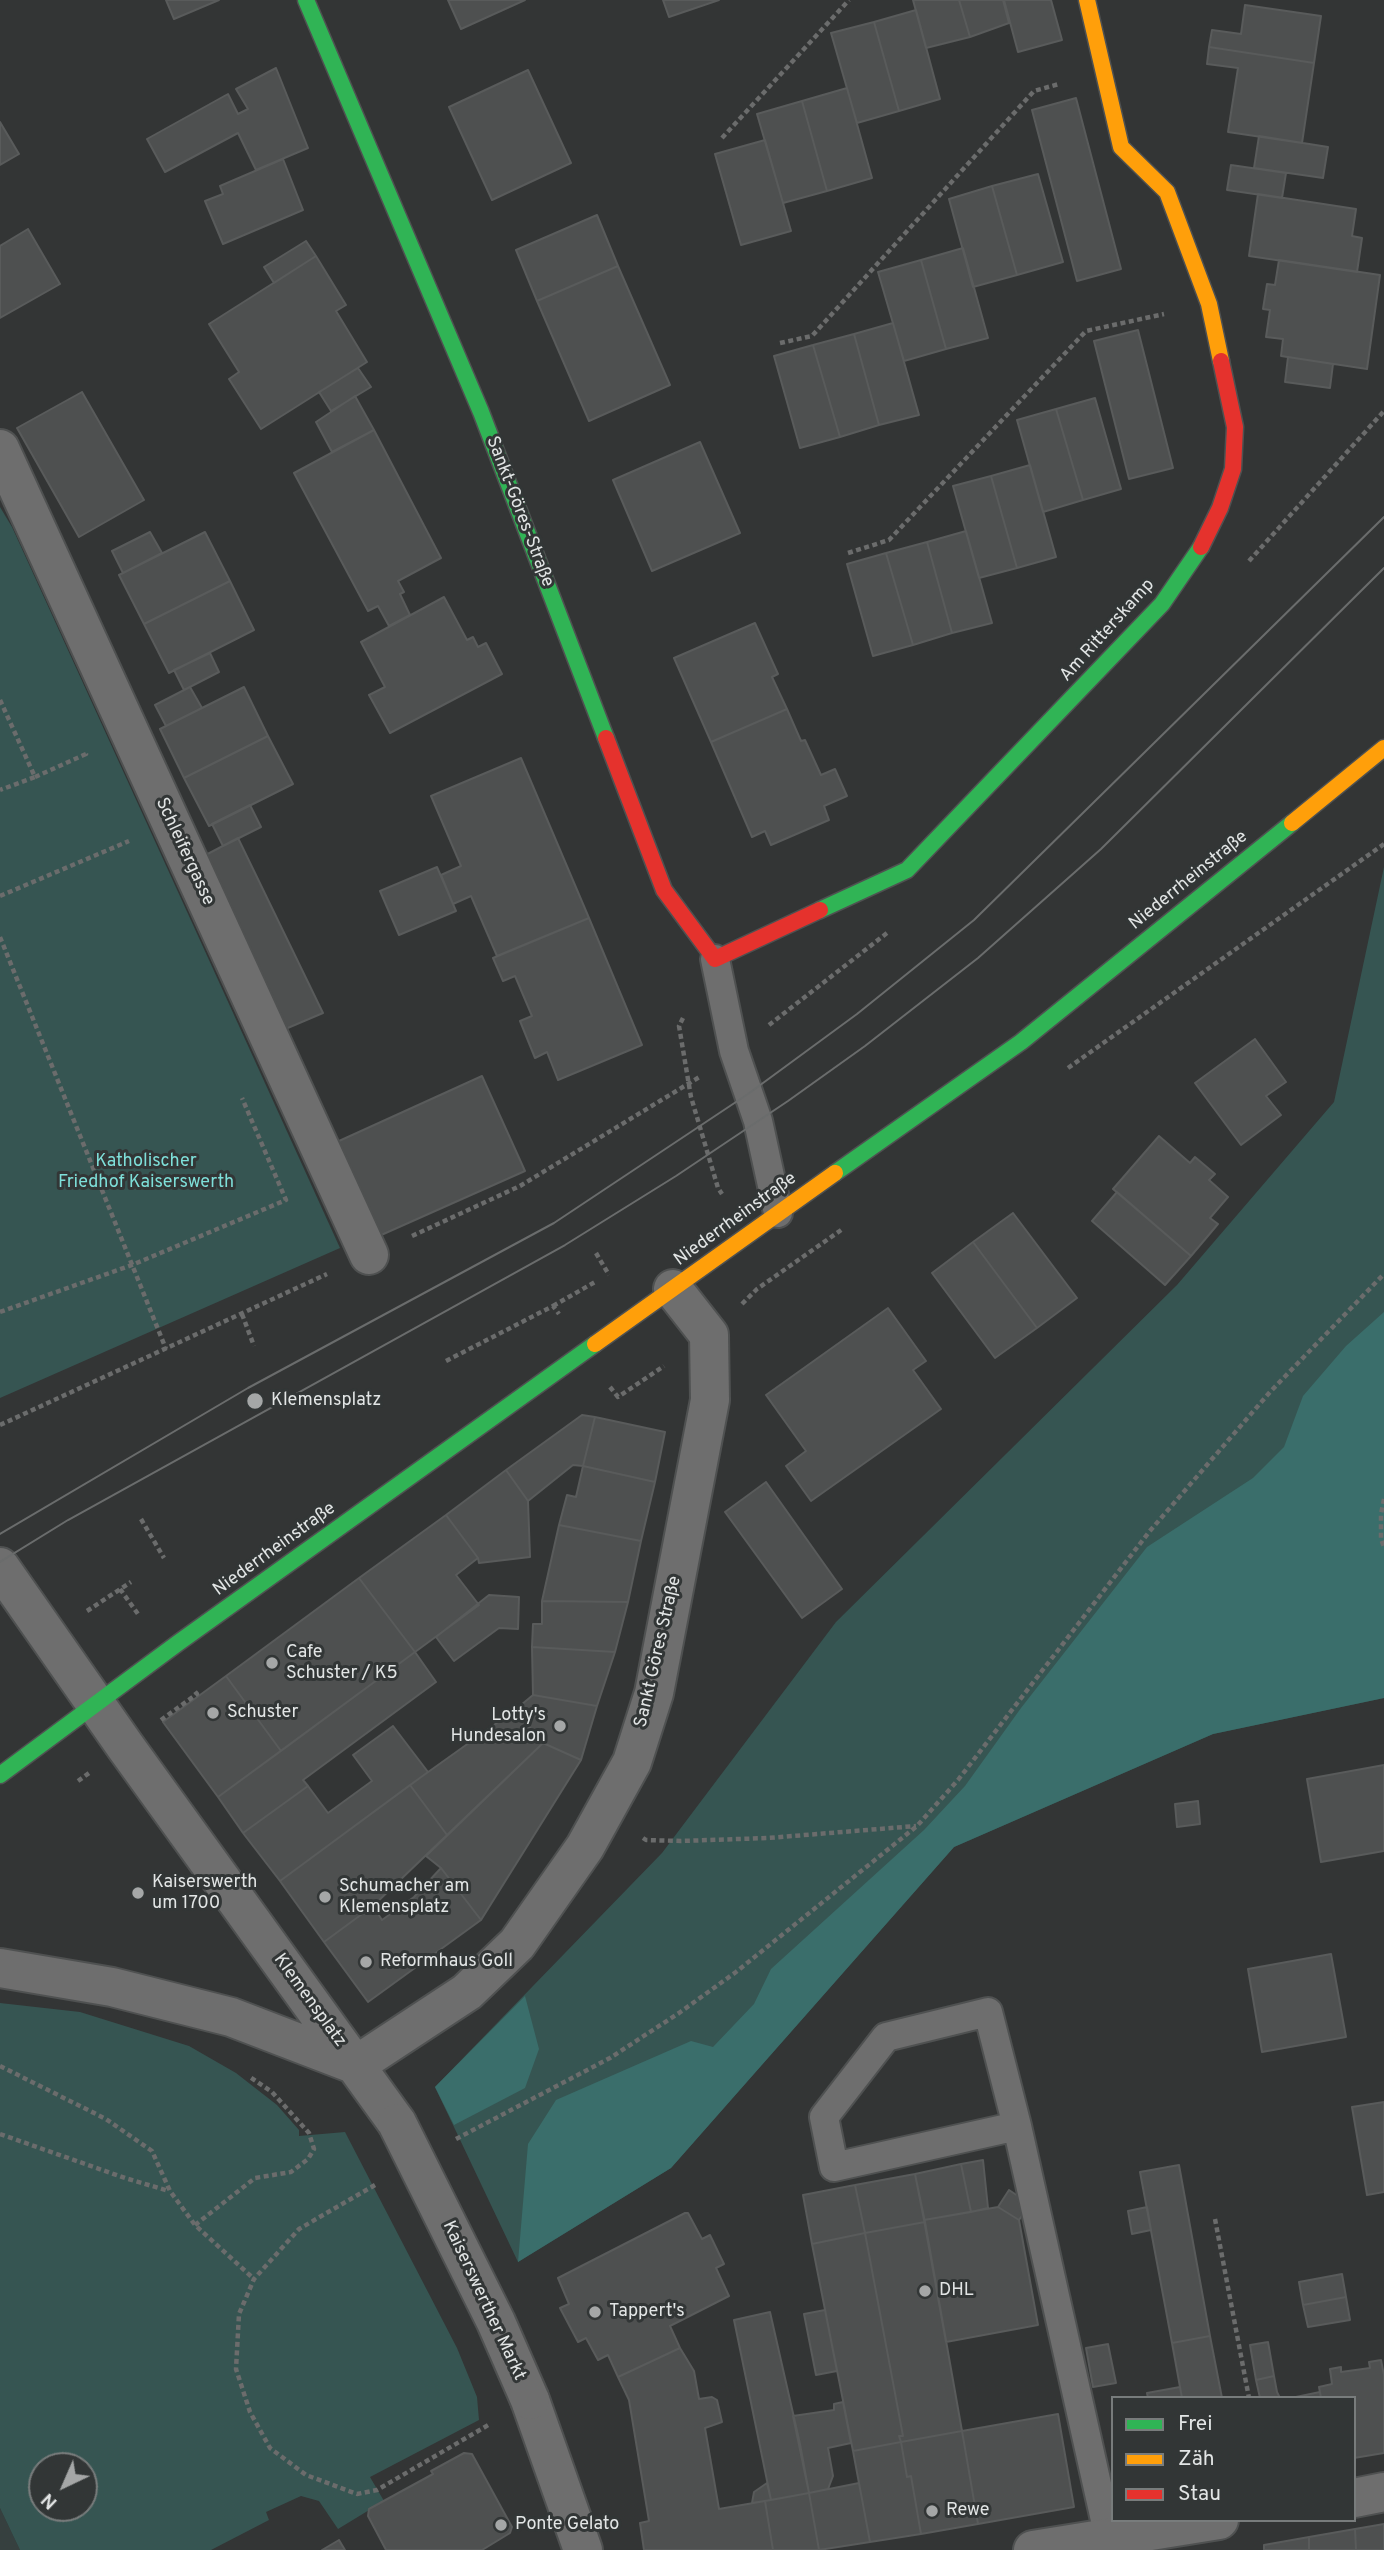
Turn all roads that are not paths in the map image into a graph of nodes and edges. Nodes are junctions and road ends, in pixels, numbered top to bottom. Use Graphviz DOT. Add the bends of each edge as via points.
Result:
graph roads {
  1 [pos="306,0"];
  2 [pos="1087,0"];
  3 [pos="0,449"];
  4 [pos="1384,748"];
  5 [pos="715,959"];
  6 [pos="778,1213"];
  7 [pos="369,1255"];
  8 [pos="673,1289"];
  9 [pos="0,1567"];
  10 [pos="95,1704"];
  11 [pos="0,1775"];
  12 [pos="0,1968"];
  13 [pos="356,2065"];
  14 [pos="1017,2126"];
  15 [pos="1384,2492"];
  16 [pos="1356,2498"];
  17 [pos="1207,2522"];
  18 [pos="1109,2538"];
  19 [pos="583,2550"];
  20 [pos="1033,2550"];
  1 -- 5 [label="street, Sankt-Göres-Straße" via="481,412 664,890"];
  2 -- 5 [label="street, Am Ritterskamp" via="1121,147 1167,192 1209,304 1235,427 1233,469 1220,508 1197,555 1162,604 907,870"];
  3 -- 7 [label="street, Schleifergasse"];
  4 -- 6 [label="street, Niederrheinstraße" via="1020,1042"];
  5 -- 6 [label="lane" via="734,1051 758,1121"];
  6 -- 8 [label="street, Niederrheinstraße"];
  8 -- 10 [label="street, Niederrheinstraße"];
  8 -- 13 [label="street, Sankt Göres Straße" via="709,1335 710,1400 654,1693 632,1762 585,1847 517,1944 467,1992"];
  9 -- 10 [label="street, Klemensplatz"];
  10 -- 11 [label="street, Niederrheinstraße"];
  10 -- 13 [label="street, Klemensplatz"];
  12 -- 13 [label="street, Klemensplatz" via="112,1987 231,2017"];
  13 -- 19 [label="street, Kaiserswerther Markt, bridge" via="397,2123 496,2322 530,2400"];
  14 -- 14 [label="lane" via="988,2012 886,2038 824,2117 834,2167"];
  14 -- 18 [label="lane"];
  15 -- 16 [label="street"];
  17 -- 18 [label="street"];
  18 -- 20 [label="street"];
}
